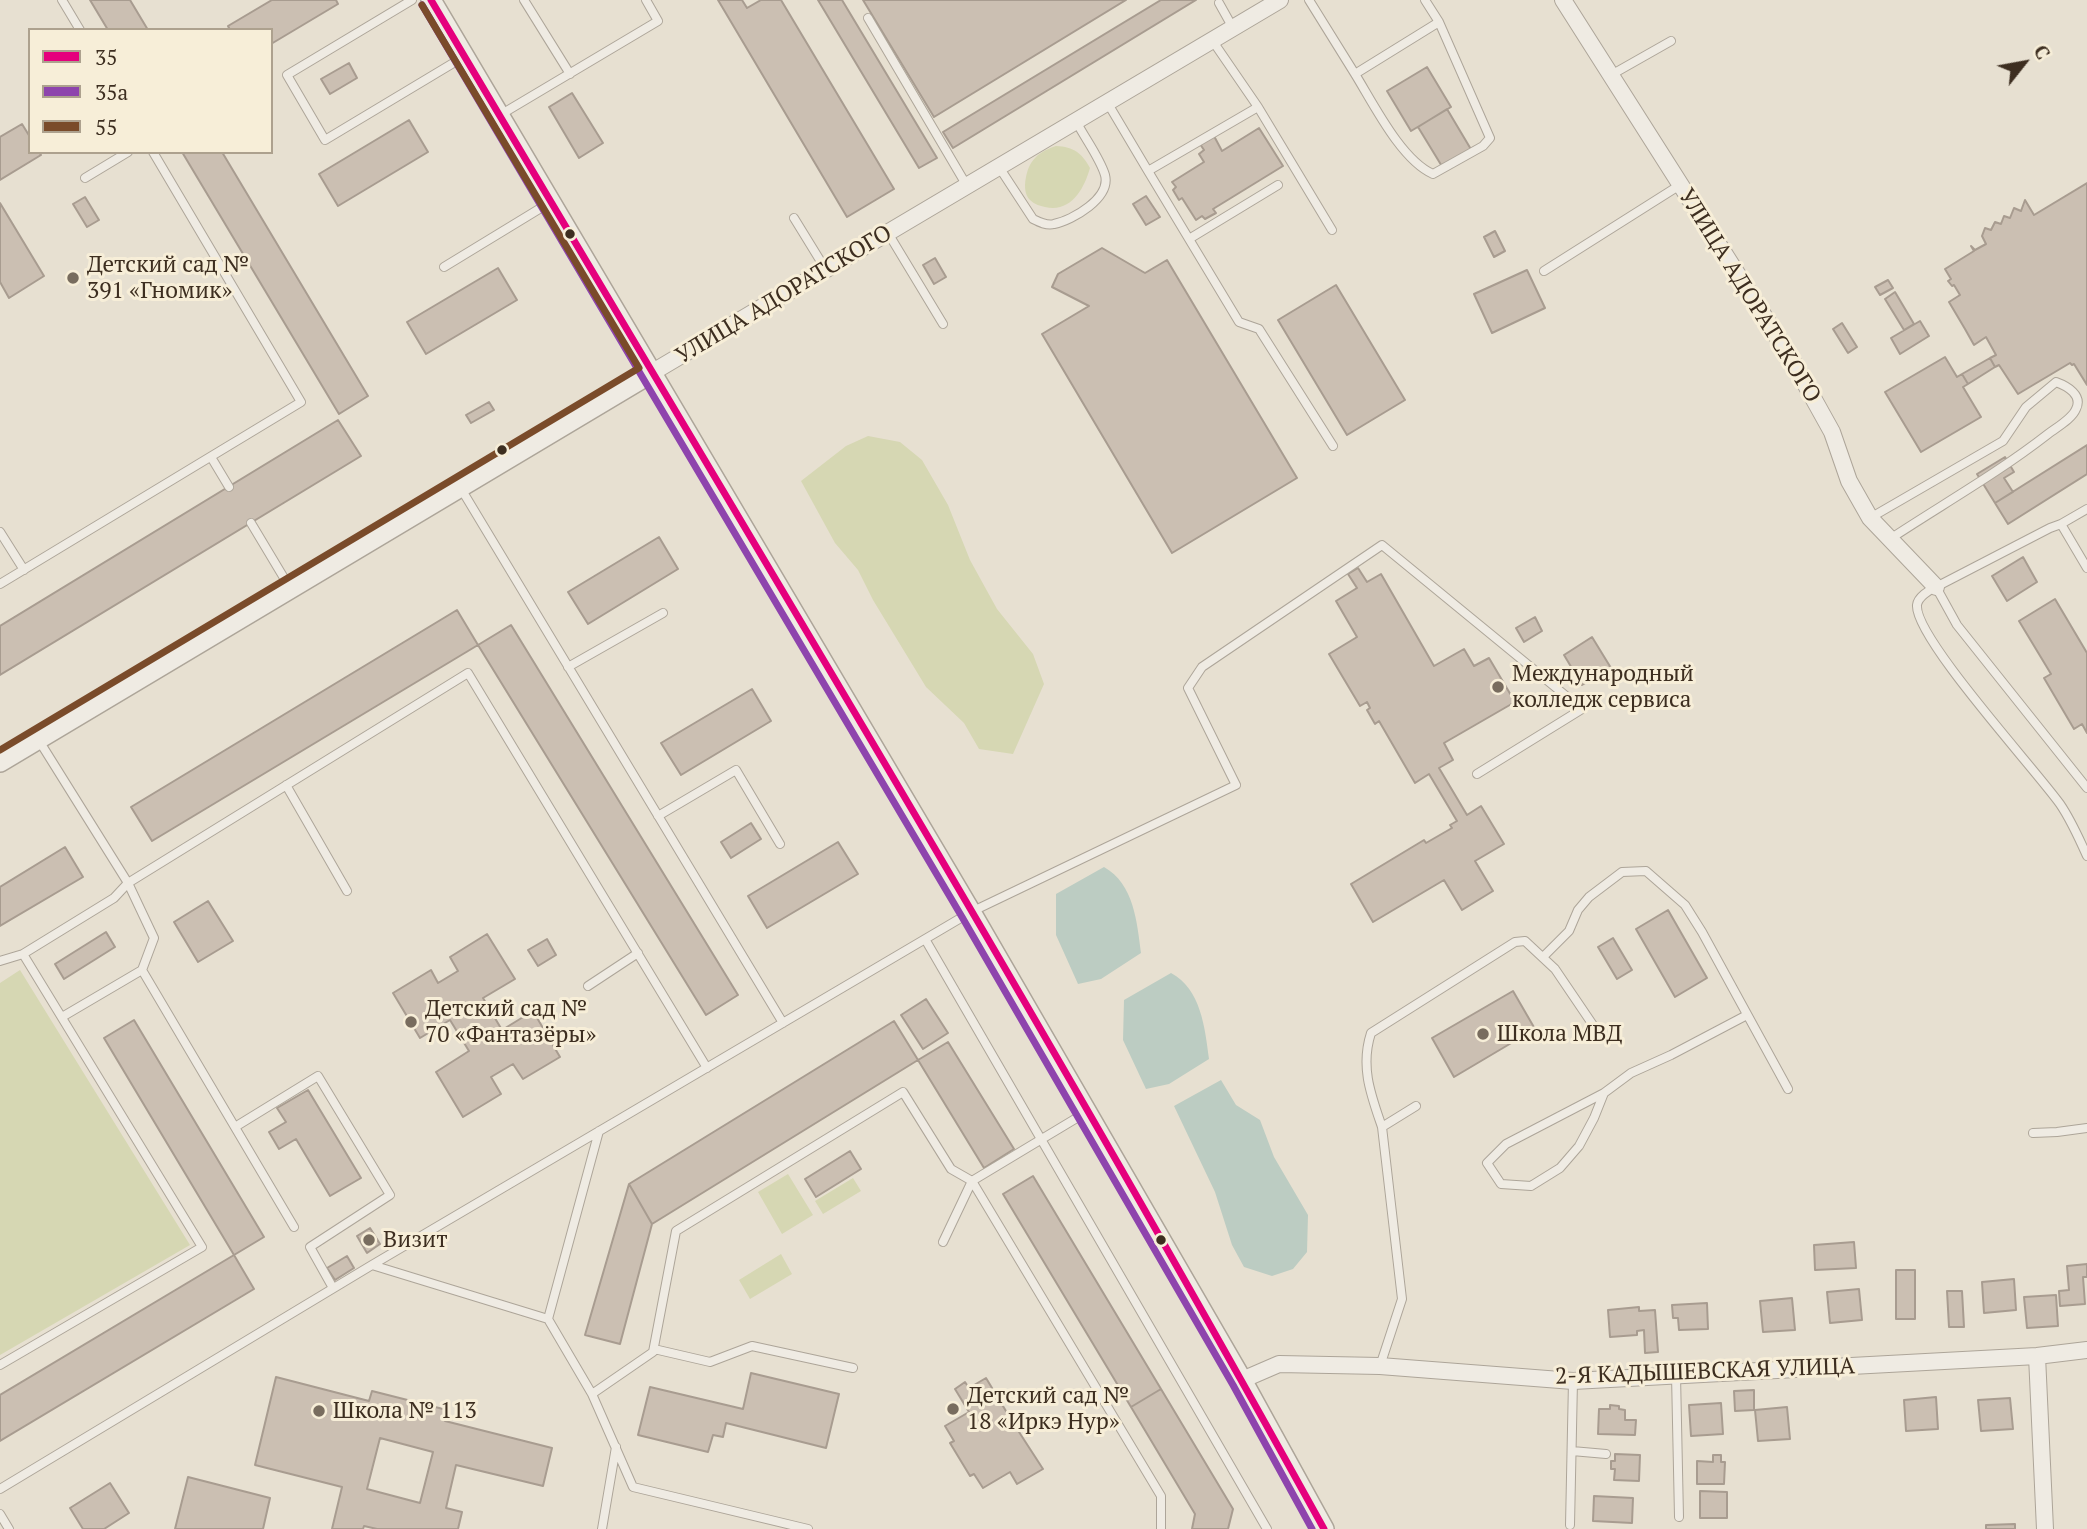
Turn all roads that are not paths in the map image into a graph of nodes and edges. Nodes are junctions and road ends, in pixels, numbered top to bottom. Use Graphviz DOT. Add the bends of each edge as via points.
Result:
graph roads {
  1 [pos="62,0"];
  2 [pos="412,0"];
  3 [pos="431,0"];
  4 [pos="524,0"];
  5 [pos="646,0"];
  6 [pos="1279,0"];
  7 [pos="1310,0"];
  8 [pos="1425,0"];
  9 [pos="1563,0"];
  10 [pos="1219,3"];
  11 [pos="868,18"];
  12 [pos="1439,22"];
  13 [pos="79,28"];
  14 [pos="1233,28"];
  15 [pos="1211,39"];
  16 [pos="1671,41"];
  17 [pos="465,56"];
  18 [pos="570,74"];
  19 [pos="1355,74"];
  20 [pos="1611,75"];
  21 [pos="1107,102"];
  22 [pos="1258,107"];
  23 [pos="500,115"];
  24 [pos="1076,121"];
  25 [pos="125,154"];
  26 [pos="154,154"];
  27 [pos="999,167"];
  28 [pos="1148,171"];
  29 [pos="85,178"];
  30 [pos="1278,185"];
  31 [pos="1681,185"];
  32 [pos="967,186"];
  33 [pos="552,202"];
  34 [pos="794,218"];
  35 [pos="1332,230"];
  36 [pos="888,233"];
  37 [pos="1189,239"];
  38 [pos="444,267"];
  39 [pos="826,270"];
  40 [pos="1544,271"];
  41 [pos="943,324"];
  42 [pos="653,372"];
  43 [pos="1333,446"];
  44 [pos="211,457"];
  45 [pos="229,487"];
  46 [pos="460,487"];
  47 [pos="2087,509"];
  48 [pos="1870,518"];
  49 [pos="251,523"];
  50 [pos="2061,524"];
  51 [pos="0,532"];
  52 [pos="1890,539"];
  53 [pos="2087,568"];
  54 [pos="24,570"];
  55 [pos="0,584"];
  56 [pos="1936,587"];
  57 [pos="290,588"];
  58 [pos="663,612"];
  59 [pos="568,667"];
  60 [pos="38,739"];
  61 [pos="0,762"];
  62 [pos="1477,774"];
  63 [pos="286,785"];
  64 [pos="2087,788"];
  65 [pos="658,816"];
  66 [pos="780,844"];
  67 [pos="2087,856"];
  68 [pos="128,883"];
  69 [pos="347,891"];
  70 [pos="971,912"];
  71 [pos="925,939"];
  72 [pos="638,953"];
  73 [pos="23,954"];
  74 [pos="1543,957"];
  75 [pos="0,961"];
  76 [pos="142,970"];
  77 [pos="588,986"];
  78 [pos="1747,1014"];
  79 [pos="62,1017"];
  80 [pos="783,1023"];
  81 [pos="1595,1028"];
  82 [pos="707,1068"];
  83 [pos="1788,1089"];
  84 [pos="1604,1093"];
  85 [pos="1416,1106"];
  86 [pos="1086,1112"];
  87 [pos="235,1127"];
  88 [pos="1382,1128"];
  89 [pos="2087,1128"];
  90 [pos="599,1131"];
  91 [pos="2033,1133"];
  92 [pos="1042,1139"];
  93 [pos="972,1181"];
  94 [pos="294,1227"];
  95 [pos="943,1242"];
  96 [pos="372,1265"];
  97 [pos="332,1289"];
  98 [pos="548,1319"];
  99 [pos="654,1349"];
  100 [pos="2087,1350"];
  101 [pos="2037,1356"];
  102 [pos="0,1364"];
  103 [pos="1380,1366"];
  104 [pos="853,1368"];
  105 [pos="1676,1375"];
  106 [pos="1242,1380"];
  107 [pos="1573,1381"];
  108 [pos="592,1394"];
  109 [pos="616,1447"];
  110 [pos="1572,1451"];
  111 [pos="1605,1454"];
  112 [pos="0,1489"];
  113 [pos="0,1514"];
  114 [pos="1679,1517"];
  115 [pos="1570,1525"];
  116 [pos="9,1529"];
  117 [pos="602,1529"];
  118 [pos="808,1529"];
  119 [pos="1161,1529"];
  120 [pos="1267,1529"];
  121 [pos="1324,1529"];
  122 [pos="2045,1529"];
  1 -- 13 [label="lane"];
  2 -- 17 [label="lane" via="287,75 326,140"];
  3 -- 17 [label="street"];
  4 -- 18 [label="lane"];
  5 -- 18 [label="lane" via="658,21"];
  6 -- 14 [label="street, УЛИЦА АДОРАТСКОГО"];
  7 -- 19 [label="lane"];
  8 -- 12 [label="lane"];
  9 -- 20 [label="street, УЛИЦА АДОРАТСКОГО"];
  10 -- 14 [label="lane"];
  11 -- 32 [label="lane"];
  12 -- 19 [label="lane"];
  12 -- 19 [label="lane" via="1489,138 1483,146 1433,174 1427,171 1403,148"];
  14 -- 15 [label="street, УЛИЦА АДОРАТСКОГО"];
  15 -- 21 [label="street, УЛИЦА АДОРАТСКОГО"];
  15 -- 22 [label="lane"];
  16 -- 20 [label="lane"];
  17 -- 23 [label="street"];
  18 -- 23 [label="lane"];
  20 -- 31 [label="street, УЛИЦА АДОРАТСКОГО"];
  21 -- 24 [label="street, УЛИЦА АДОРАТСКОГО"];
  21 -- 28 [label="lane"];
  22 -- 28 [label="lane"];
  22 -- 35 [label="lane"];
  23 -- 33 [label="street"];
  24 -- 27 [label="street, УЛИЦА АДОРАТСКОГО"];
  24 -- 27 [label="lane" via="1105,176 1104,191 1074,216 1053,225 1033,219"];
  25 -- 29 [label="lane"];
  26 -- 44 [label="lane" via="301,402"];
  27 -- 32 [label="street, УЛИЦА АДОРАТСКОГО"];
  28 -- 37 [label="lane"];
  30 -- 37 [label="lane"];
  31 -- 40 [label="lane"];
  31 -- 48 [label="street, УЛИЦА АДОРАТСКОГО" via="1792,360 1832,432 1849,481"];
  32 -- 36 [label="street, УЛИЦА АДОРАТСКОГО"];
  33 -- 38 [label="lane"];
  33 -- 42 [label="street"];
  34 -- 39 [label="lane"];
  36 -- 39 [label="street, УЛИЦА АДОРАТСКОГО"];
  36 -- 41 [label="lane"];
  37 -- 43 [label="lane" via="1239,322 1259,329"];
  39 -- 42 [label="street, УЛИЦА АДОРАТСКОГО"];
  42 -- 46 [label="street, УЛИЦА АДОРАТСКОГО"];
  42 -- 70 [label="street"];
  44 -- 45 [label="lane"];
  44 -- 54 [label="lane"];
  46 -- 57 [label="street, УЛИЦА АДОРАТСКОГО"];
  46 -- 59 [label="lane"];
  47 -- 50 [label="lane"];
  48 -- 52 [label="street, УЛИЦА АДОРАТСКОГО"];
  48 -- 52 [label="lane" via="2003,441 2026,407 2056,382 2073,392 2078,404 2066,420 2018,457"];
  49 -- 57 [label="lane"];
  50 -- 53 [label="lane"];
  50 -- 56 [label="lane"];
  51 -- 54 [label="lane"];
  52 -- 56 [label="street, УЛИЦА АДОРАТСКОГО"];
  54 -- 55 [label="lane"];
  56 -- 64 [label="lane" via="1957,625"];
  56 -- 67 [label="lane" via="1917,604 1928,635 2060,805"];
  57 -- 60 [label="street, УЛИЦА АДОРАТСКОГО"];
  58 -- 59 [label="lane"];
  59 -- 65 [label="lane"];
  60 -- 61 [label="street, УЛИЦА АДОРАТСКОГО"];
  60 -- 68 [label="lane"];
  62 -- 70 [label="lane" via="1582,709 1382,545 1202,667 1188,688 1236,785"];
  63 -- 68 [label="lane"];
  63 -- 69 [label="lane"];
  63 -- 72 [label="lane" via="468,673"];
  65 -- 66 [label="lane" via="736,770"];
  65 -- 80 [label="lane"];
  68 -- 73 [label="lane" via="114,898"];
  68 -- 76 [label="lane" via="154,938"];
  70 -- 71 [label="lane"];
  70 -- 86 [label="street"];
  71 -- 80 [label="lane"];
  71 -- 92 [label="lane"];
  72 -- 77 [label="lane"];
  72 -- 82 [label="lane"];
  73 -- 75 [label="lane"];
  73 -- 79 [label="lane"];
  74 -- 78 [label="lane" via="1569,931 1589,897 1622,872 1646,871 1685,905"];
  74 -- 81 [label="lane"];
  74 -- 88 [label="lane" via="1525,941 1515,942 1371,1033 1365,1050 1368,1085"];
  76 -- 79 [label="lane"];
  76 -- 87 [label="lane"];
  78 -- 83 [label="lane"];
  78 -- 84 [label="lane" via="1630,1073"];
  79 -- 102 [label="lane" via="202,1247"];
  80 -- 82 [label="lane"];
  82 -- 90 [label="lane"];
  84 -- 84 [label="lane" via="1579,1146 1560,1168 1531,1186 1501,1184 1487,1163 1506,1144"];
  85 -- 88 [label="lane"];
  86 -- 92 [label="lane"];
  86 -- 106 [label="street"];
  87 -- 94 [label="lane"];
  87 -- 97 [label="lane" via="318,1076 390,1195 310,1247"];
  88 -- 103 [label="lane" via="1402,1299"];
  89 -- 91 [label="lane"];
  90 -- 96 [label="lane"];
  90 -- 98 [label="lane"];
  92 -- 93 [label="lane"];
  92 -- 120 [label="lane"];
  93 -- 95 [label="lane"];
  93 -- 99 [label="lane" via="951,1169 903,1092 676,1231"];
  93 -- 119 [label="lane" via="1161,1496"];
  96 -- 97 [label="lane"];
  96 -- 98 [label="lane"];
  97 -- 112 [label="lane"];
  98 -- 108 [label="lane"];
  99 -- 104 [label="lane" via="710,1362 752,1346"];
  99 -- 108 [label="lane"];
  100 -- 101 [label="street, 2-Я КАДЫШЕВСКАЯ УЛИЦА"];
  101 -- 105 [label="street, 2-Я КАДЫШЕВСКАЯ УЛИЦА"];
  101 -- 122 [label="street"];
  103 -- 106 [label="street, 2-Я КАДЫШЕВСКАЯ УЛИЦА" via="1279,1364"];
  103 -- 107 [label="street, 2-Я КАДЫШЕВСКАЯ УЛИЦА"];
  105 -- 107 [label="street, 2-Я КАДЫШЕВСКАЯ УЛИЦА"];
  105 -- 114 [label="lane"];
  106 -- 121 [label="street"];
  107 -- 110 [label="lane"];
  108 -- 109 [label="lane"];
  109 -- 117 [label="lane"];
  109 -- 118 [label="lane" via="633,1487"];
  110 -- 111 [label="lane"];
  110 -- 115 [label="lane"];
  113 -- 116 [label="lane"];
}
